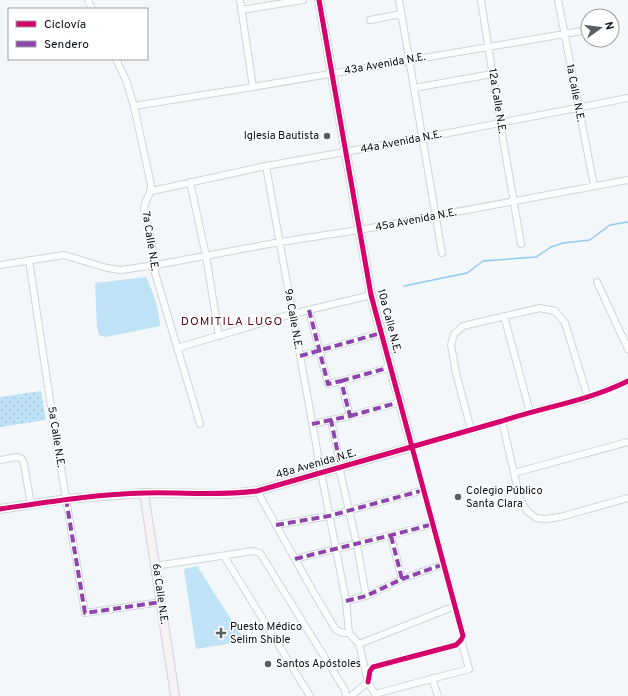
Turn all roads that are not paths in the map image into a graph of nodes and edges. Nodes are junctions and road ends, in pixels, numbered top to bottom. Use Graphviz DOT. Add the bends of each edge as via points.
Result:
graph roads {
  1 [pos="240,0"];
  2 [pos="303,0"];
  3 [pos="319,0"];
  4 [pos="399,0"];
  5 [pos="481,0"];
  6 [pos="558,0"];
  7 [pos="241,10"];
  8 [pos="401,14"];
  9 [pos="370,20"];
  10 [pos="580,32"];
  11 [pos="564,35"];
  12 [pos="488,47"];
  13 [pos="116,60"];
  14 [pos="409,60"];
  15 [pos="332,74"];
  16 [pos="492,74"];
  17 [pos="253,87"];
  18 [pos="414,88"];
  19 [pos="628,98"];
  20 [pos="134,106"];
  21 [pos="578,109"];
  22 [pos="500,122"];
  23 [pos="423,138"];
  24 [pos="346,152"];
  25 [pos="266,166"];
  26 [pos="628,180"];
  27 [pos="190,182"];
  28 [pos="594,186"];
  29 [pos="152,191"];
  30 [pos="514,201"];
  31 [pos="436,216"];
  32 [pos="359,230"];
  33 [pos="280,242"];
  34 [pos="521,244"];
  35 [pos="442,253"];
  36 [pos="206,256"];
  37 [pos="29,260"];
  38 [pos="0,265"];
  39 [pos="156,265"];
  40 [pos="597,282"];
  41 [pos="371,295"];
  42 [pos="309,310"];
  43 [pos="292,314"];
  44 [pos="504,316"];
  45 [pos="381,333"];
  46 [pos="219,336"];
  47 [pos="177,348"];
  48 [pos="628,349"];
  49 [pos="320,350"];
  50 [pos="300,356"];
  51 [pos="391,367"];
  52 [pos="341,381"];
  53 [pos="628,381"];
  54 [pos="588,398"];
  55 [pos="400,402"];
  56 [pos="530,412"];
  57 [pos="350,416"];
  58 [pos="331,420"];
  59 [pos="502,422"];
  60 [pos="200,424"];
  61 [pos="312,424"];
  62 [pos="471,430"];
  63 [pos="628,442"];
  64 [pos="412,447"];
  65 [pos="0,460"];
  66 [pos="339,467"];
  67 [pos="321,472"];
  68 [pos="514,473"];
  69 [pos="424,490"];
  70 [pos="257,491"];
  71 [pos="144,493"];
  72 [pos="628,498"];
  73 [pos="66,499"];
  74 [pos="31,505"];
  75 [pos="0,509"];
  76 [pos="349,510"];
  77 [pos="329,516"];
  78 [pos="433,524"];
  79 [pos="276,525"];
  80 [pos="391,536"];
  81 [pos="357,545"];
  82 [pos="336,548"];
  83 [pos="224,556"];
  84 [pos="295,559"];
  85 [pos="444,564"];
  86 [pos="156,566"];
  87 [pos="402,579"];
  88 [pos="366,596"];
  89 [pos="346,601"];
  90 [pos="161,602"];
  91 [pos="455,606"];
  92 [pos="349,633"];
  93 [pos="461,640"];
  94 [pos="359,644"];
  95 [pos="432,678"];
  96 [pos="368,682"];
  97 [pos="375,695"];
  98 [pos="175,696"];
  99 [pos="310,696"];
  100 [pos="346,696"];
  101 [pos="351,696"];
  102 [pos="438,696"];
  1 -- 7 [label="street"];
  2 -- 7 [label="street"];
  3 -- 15 [label="street, 10a Calle N.E."];
  4 -- 8 [label="street"];
  5 -- 12 [label="street, 12a Calle N.E."];
  6 -- 11 [label="street, 1a Calle N.E."];
  7 -- 17 [label="street"];
  8 -- 9 [label="street"];
  8 -- 14 [label="street"];
  10 -- 11 [label="street, 43a Avenida N.E."];
  11 -- 12 [label="street, 43a Avenida N.E."];
  11 -- 21 [label="street, 1a Calle N.E."];
  12 -- 14 [label="street, 43a Avenida N.E."];
  12 -- 16 [label="street, 12a Calle N.E."];
  13 -- 20 [label="street"];
  14 -- 15 [label="street, 43a Avenida N.E."];
  14 -- 18 [label="street"];
  15 -- 17 [label="street, 43a Avenida N.E."];
  15 -- 24 [label="street, 10a Calle N.E."];
  16 -- 18 [label="street"];
  16 -- 22 [label="street, 12a Calle N.E."];
  17 -- 20 [label="street, 43a Avenida N.E."];
  18 -- 23 [label="street"];
  19 -- 21 [label="street, 44a Avenida N.E."];
  20 -- 29 [label="street"];
  21 -- 22 [label="street, 44a Avenida N.E."];
  21 -- 28 [label="street, 1a Calle N.E."];
  22 -- 23 [label="street, 44a Avenida N.E."];
  22 -- 30 [label="street, 12a Calle N.E."];
  23 -- 24 [label="street, 44a Avenida N.E."];
  23 -- 31 [label="street"];
  24 -- 25 [label="street, 44a Avenida N.E."];
  24 -- 32 [label="street, 10a Calle N.E."];
  25 -- 27 [label="street, 44a Avenida N.E."];
  25 -- 33 [label="street, 9a Calle N.E."];
  26 -- 28 [label="street, 45a Avenida N.E."];
  27 -- 29 [label="street, 44a Avenida N.E."];
  27 -- 36 [label="street"];
  28 -- 30 [label="street, 45a Avenida N.E."];
  29 -- 39 [label="street, 7a Calle N.E." via="145,200 144,208"];
  30 -- 31 [label="street, 45a Avenida N.E."];
  30 -- 34 [label="street, 12a Calle N.E."];
  31 -- 32 [label="street, 45a Avenida N.E."];
  31 -- 35 [label="street"];
  32 -- 33 [label="street, 45a Avenida N.E."];
  32 -- 41 [label="street, 10a Calle N.E."];
  33 -- 36 [label="street, 45a Avenida N.E."];
  33 -- 43 [label="street, 9a Calle N.E."];
  36 -- 39 [label="street, 45a Avenida N.E."];
  36 -- 46 [label="street"];
  37 -- 38 [label="street, 45a Avenida N.E."];
  37 -- 39 [label="street, 45a Avenida N.E." via="64,255 121,270"];
  37 -- 73 [label="street, 5a Calle N.E."];
  39 -- 47 [label="street, 7a Calle N.E." via="155,274"];
  40 -- 48 [label="street"];
  41 -- 42 [label="street"];
  41 -- 45 [label="street, 10a Calle N.E."];
  42 -- 43 [label="street"];
  42 -- 49 [label="street"];
  43 -- 46 [label="street"];
  43 -- 50 [label="street, 9a Calle N.E."];
  44 -- 54 [label="street" via="540,308 555,311 565,323"];
  44 -- 56 [label="street"];
  44 -- 62 [label="street" via="463,326 454,334 451,345"];
  45 -- 49 [label="street"];
  45 -- 51 [label="street, 10a Calle N.E."];
  46 -- 47 [label="street"];
  47 -- 60 [label="street, 7a Calle N.E."];
  49 -- 50 [label="street"];
  49 -- 52 [label="street" via="328,384"];
  50 -- 61 [label="street, 9a Calle N.E."];
  51 -- 52 [label="street"];
  51 -- 55 [label="street, 10a Calle N.E."];
  52 -- 57 [label="street"];
  53 -- 54 [label="street, 48a Avenida N.E."];
  54 -- 56 [label="street, 48a Avenida N.E."];
  55 -- 57 [label="street"];
  55 -- 64 [label="street, 10a Calle N.E."];
  56 -- 59 [label="street, 48a Avenida N.E."];
  57 -- 58 [label="street"];
  58 -- 61 [label="street"];
  58 -- 66 [label="street" via="340,459"];
  59 -- 62 [label="street, 48a Avenida N.E."];
  59 -- 68 [label="street"];
  61 -- 67 [label="street, 9a Calle N.E."];
  62 -- 64 [label="street, 48a Avenida N.E."];
  63 -- 68 [label="street"];
  64 -- 66 [label="street, 48a Avenida N.E."];
  64 -- 69 [label="street, 10a Calle N.E."];
  65 -- 74 [label="street" via="17,457 22,459"];
  66 -- 67 [label="street, 48a Avenida N.E."];
  66 -- 76 [label="street"];
  67 -- 70 [label="street, 48a Avenida N.E."];
  67 -- 77 [label="street"];
  68 -- 72 [label="street" via="520,499 526,511 536,518 560,517"];
  69 -- 76 [label="street"];
  69 -- 78 [label="street, 10a Calle N.E."];
  70 -- 71 [label="street, 48a Avenida N.E." via="229,494"];
  70 -- 79 [label="street"];
  71 -- 73 [label="street, 48a Avenida N.E."];
  71 -- 86 [label="street, 6a Calle N.E."];
  73 -- 74 [label="street, 48a Avenida N.E."];
  73 -- 90 [label="street, 5a Calle N.E." via="85,613"];
  74 -- 75 [label="street, 48a Avenida N.E."];
  76 -- 77 [label="street"];
  76 -- 81 [label="street"];
  77 -- 79 [label="street"];
  77 -- 82 [label="street"];
  78 -- 80 [label="street"];
  78 -- 85 [label="street, 10a Calle N.E."];
  79 -- 84 [label="street"];
  80 -- 81 [label="street"];
  80 -- 87 [label="street"];
  81 -- 82 [label="street"];
  81 -- 88 [label="street"];
  82 -- 84 [label="street"];
  82 -- 89 [label="street"];
  83 -- 86 [label="street"];
  83 -- 99 [label="street"];
  83 -- 100 [label="street" via="253,551 260,553 345,690"];
  84 -- 92 [label="street" via="336,630"];
  85 -- 87 [label="street"];
  85 -- 91 [label="street, 10a Calle N.E."];
  86 -- 90 [label="street, 6a Calle N.E."];
  87 -- 88 [label="street"];
  88 -- 89 [label="street"];
  89 -- 92 [label="street"];
  90 -- 98 [label="street, 6a Calle N.E."];
  91 -- 93 [label="street, 10a Calle N.E." via="464,636"];
  91 -- 94 [label="street"];
  92 -- 94 [label="street"];
  93 -- 95 [label="street" via="469,669"];
  93 -- 96 [label="street" via="456,645 373,667"];
  94 -- 96 [label="street"];
  95 -- 97 [label="street"];
  95 -- 102 [label="street"];
  96 -- 97 [label="street"];
  96 -- 101 [label="street"];
}
